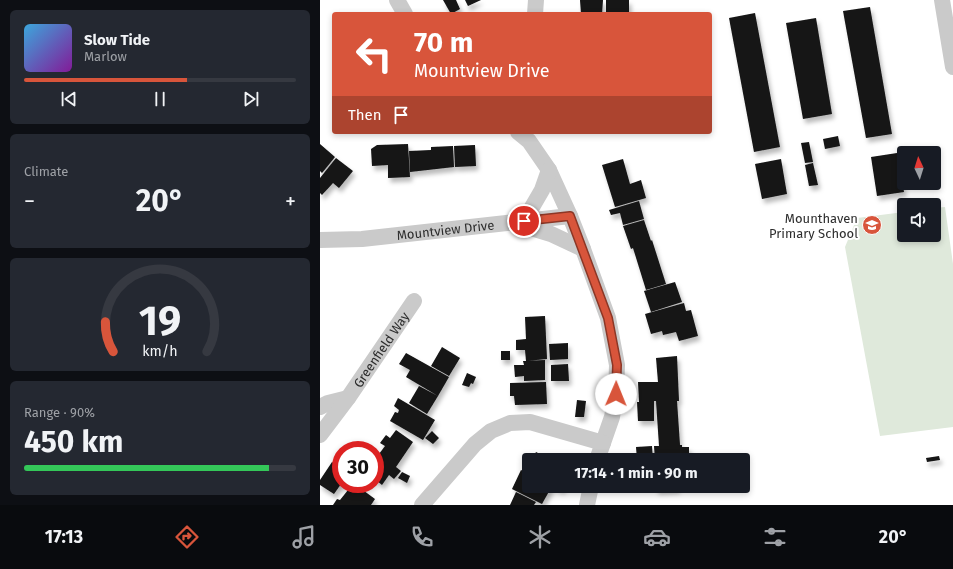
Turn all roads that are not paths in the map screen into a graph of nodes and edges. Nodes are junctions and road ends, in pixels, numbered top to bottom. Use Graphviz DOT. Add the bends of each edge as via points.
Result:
graph roads {
  1 [pos="397,0"];
  2 [pos="942,0"];
  3 [pos="404,12"];
  4 [pos="950,36"];
  5 [pos="953,67"];
  6 [pos="526,135"];
  7 [pos="549,170"];
  8 [pos="570,216"];
  9 [pos="519,222"];
  10 [pos="320,240"];
  11 [pos="583,249"];
  12 [pos="414,302"];
  13 [pos="348,398"];
  14 [pos="320,407"];
  15 [pos="320,435"];
  16 [pos="603,443"];
  17 [pos="600,453"];
  18 [pos="590,493"];
  19 [pos="422,505"];
  20 [pos="587,505"];
  1 -- 3 [label="street"];
  2 -- 4 [label="street"];
  4 -- 5 [label="street"];
  6 -- 7 [label="street"];
  7 -- 8 [label="street"];
  7 -- 9 [label="street" via="542,190"];
  8 -- 9 [label="street, Mountview Drive"];
  8 -- 11 [label="street"];
  9 -- 10 [label="street, Mountview Drive" via="362,239"];
  9 -- 11 [label="street"];
  11 -- 16 [label="street" via="608,318 617,365 612,417"];
  12 -- 13 [label="street, Greenfield Way"];
  13 -- 14 [label="street, Greenfield Way"];
  13 -- 15 [label="street, Greenfield Way"];
  16 -- 17 [label="street"];
  16 -- 19 [label="street" via="530,422 510,423 491,431 475,444"];
  18 -- 20 [label="street"];
}
